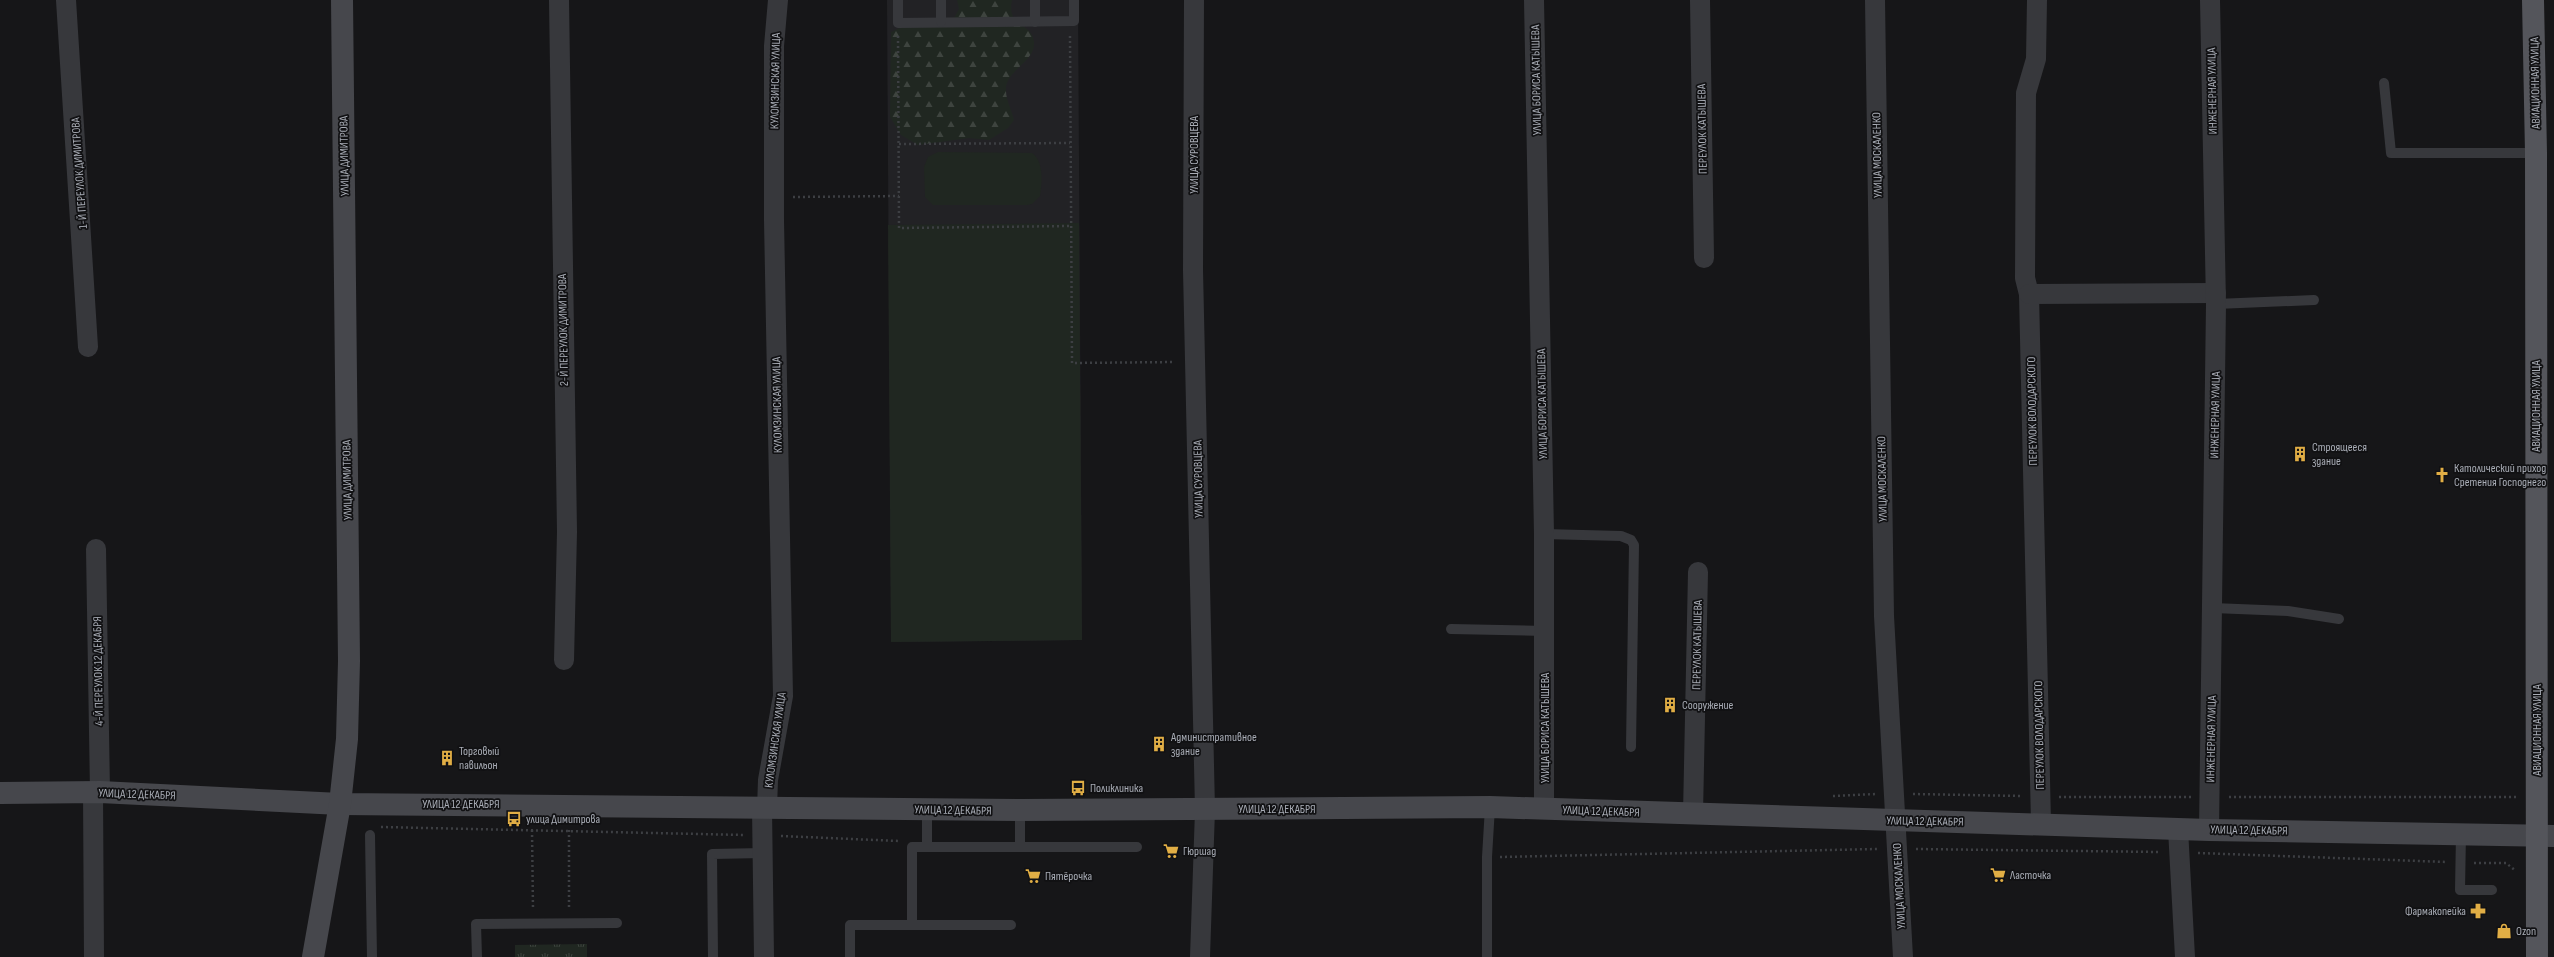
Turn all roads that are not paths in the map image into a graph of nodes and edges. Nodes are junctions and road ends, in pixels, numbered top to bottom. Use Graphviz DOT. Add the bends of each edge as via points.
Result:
graph roads {
  1 [pos="66,0"];
  2 [pos="342,0"];
  3 [pos="559,0"];
  4 [pos="778,0"];
  5 [pos="898,0"];
  6 [pos="941,0"];
  7 [pos="1035,0"];
  8 [pos="1074,0"];
  9 [pos="1194,0"];
  10 [pos="1534,0"];
  11 [pos="1700,0"];
  12 [pos="1875,0"];
  13 [pos="2037,0"];
  14 [pos="2210,0"];
  15 [pos="2533,0"];
  16 [pos="941,22"];
  17 [pos="1035,22"];
  18 [pos="2384,83"];
  19 [pos="2536,153"];
  20 [pos="1704,258"];
  21 [pos="2029,294"];
  22 [pos="2216,298"];
  23 [pos="2314,300"];
  24 [pos="88,347"];
  25 [pos="1544,534"];
  26 [pos="96,549"];
  27 [pos="1698,572"];
  28 [pos="2213,608"];
  29 [pos="2339,619"];
  30 [pos="1451,629"];
  31 [pos="1545,631"];
  32 [pos="564,660"];
  33 [pos="1631,747"];
  34 [pos="97,792"];
  35 [pos="0,793"];
  36 [pos="340,804"];
  37 [pos="1490,807"];
  38 [pos="765,808"];
  39 [pos="1544,808"];
  40 [pos="927,810"];
  41 [pos="1020,810"];
  42 [pos="1205,810"];
  43 [pos="1693,814"];
  44 [pos="1895,820"];
  45 [pos="2041,823"];
  46 [pos="2178,828"];
  47 [pos="2209,830"];
  48 [pos="2461,834"];
  49 [pos="370,835"];
  50 [pos="2546,836"];
  51 [pos="763,844"];
  52 [pos="1137,846"];
  53 [pos="927,847"];
  54 [pos="1020,847"];
  55 [pos="2492,890"];
  56 [pos="617,923"];
  57 [pos="912,925"];
  58 [pos="1011,925"];
  59 [pos="94,957"];
  60 [pos="313,957"];
  61 [pos="372,957"];
  62 [pos="477,957"];
  63 [pos="713,957"];
  64 [pos="764,957"];
  65 [pos="850,957"];
  66 [pos="1200,957"];
  67 [pos="1487,957"];
  68 [pos="1903,957"];
  69 [pos="2185,957"];
  70 [pos="2537,957"];
  1 -- 24 [label="street, 1-Й ПЕРЕУЛОК ДИМИТРОВА"];
  2 -- 36 [label="main road, УЛИЦА ДИМИТРОВА" via="349,661"];
  3 -- 32 [label="street, 2-Й ПЕРЕУЛОК ДИМИТРОВА" via="568,532"];
  4 -- 38 [label="street, КУЛОМЗИНСКАЯ УЛИЦА" via="774,46 774,198 778,539 783,696"];
  5 -- 16 [label="lane" via="898,23"];
  6 -- 16 [label="lane"];
  7 -- 17 [label="lane"];
  8 -- 17 [label="lane" via="1074,21"];
  9 -- 42 [label="street, УЛИЦА СУРОВЦЕВА" via="1195,362"];
  10 -- 25 [label="street, УЛИЦА БОРИСА КАТЫШЕВА"];
  11 -- 20 [label="street, ПЕРЕУЛОК КАТЫШЕВА"];
  12 -- 44 [label="street, УЛИЦА МОСКАЛЕНКО" via="1884,616"];
  13 -- 21 [label="street, ПЕРЕУЛОК ВОЛОДАРСКОГО" via="2036,60 2026,94 2025,278"];
  14 -- 22 [label="street, ИНЖЕНЕРНАЯ УЛИЦА"];
  15 -- 19 [label="main road, АВИАЦИОННАЯ УЛИЦА"];
  16 -- 17 [label="lane"];
  18 -- 19 [label="lane" via="2391,153"];
  19 -- 50 [label="main road, АВИАЦИОННАЯ УЛИЦА" via="2537,797"];
  21 -- 22 [label="street"];
  21 -- 45 [label="street, ПЕРЕУЛОК ВОЛОДАРСКОГО"];
  22 -- 23 [label="lane"];
  22 -- 28 [label="street, ИНЖЕНЕРНАЯ УЛИЦА"];
  25 -- 31 [label="street, УЛИЦА БОРИСА КАТЫШЕВА"];
  25 -- 33 [label="lane" via="1621,536 1631,540 1634,545"];
  26 -- 34 [label="street, 4-Й ПЕРЕУЛОК 12 ДЕКАБРЯ"];
  27 -- 43 [label="street, ПЕРЕУЛОК КАТЫШЕВА"];
  28 -- 29 [label="lane" via="2288,611"];
  28 -- 47 [label="street, ИНЖЕНЕРНАЯ УЛИЦА"];
  30 -- 31 [label="lane"];
  31 -- 39 [label="street, УЛИЦА БОРИСА КАТЫШЕВА"];
  34 -- 35 [label="main road, УЛИЦА 12 ДЕКАБРЯ"];
  34 -- 36 [label="main road, УЛИЦА 12 ДЕКАБРЯ"];
  34 -- 59 [label="street, 4-Й ПЕРЕУЛОК 12 ДЕКАБРЯ"];
  36 -- 38 [label="main road, УЛИЦА 12 ДЕКАБРЯ"];
  36 -- 60 [label="main road, УЛИЦА ДИМИТРОВА"];
  37 -- 39 [label="main road, УЛИЦА 12 ДЕКАБРЯ"];
  37 -- 42 [label="main road, УЛИЦА 12 ДЕКАБРЯ"];
  37 -- 67 [label="lane"];
  38 -- 40 [label="main road, УЛИЦА 12 ДЕКАБРЯ"];
  38 -- 51 [label="street, КУЛОМЗИНСКАЯ УЛИЦА"];
  39 -- 43 [label="main road, УЛИЦА 12 ДЕКАБРЯ"];
  40 -- 41 [label="main road, УЛИЦА 12 ДЕКАБРЯ"];
  40 -- 53 [label="lane"];
  41 -- 42 [label="main road, УЛИЦА 12 ДЕКАБРЯ"];
  41 -- 54 [label="lane"];
  42 -- 66 [label="street, УЛИЦА СУРОВЦЕВА"];
  43 -- 44 [label="main road, УЛИЦА 12 ДЕКАБРЯ"];
  44 -- 45 [label="main road, УЛИЦА 12 ДЕКАБРЯ"];
  44 -- 68 [label="street, УЛИЦА МОСКАЛЕНКО"];
  45 -- 46 [label="main road, УЛИЦА 12 ДЕКАБРЯ"];
  46 -- 47 [label="main road, УЛИЦА 12 ДЕКАБРЯ"];
  46 -- 69 [label="street"];
  47 -- 48 [label="main road, УЛИЦА 12 ДЕКАБРЯ"];
  48 -- 50 [label="main road, УЛИЦА 12 ДЕКАБРЯ"];
  48 -- 55 [label="lane" via="2460,890"];
  49 -- 61 [label="lane"];
  50 -- 70 [label="main road, АВИАЦИОННАЯ УЛИЦА"];
  51 -- 63 [label="lane" via="712,854"];
  51 -- 64 [label="street, КУЛОМЗИНСКАЯ УЛИЦА"];
  52 -- 54 [label="lane"];
  53 -- 54 [label="lane"];
  53 -- 57 [label="lane" via="912,847"];
  56 -- 62 [label="lane" via="476,924"];
  57 -- 58 [label="lane"];
  57 -- 65 [label="lane" via="850,925"];
}
